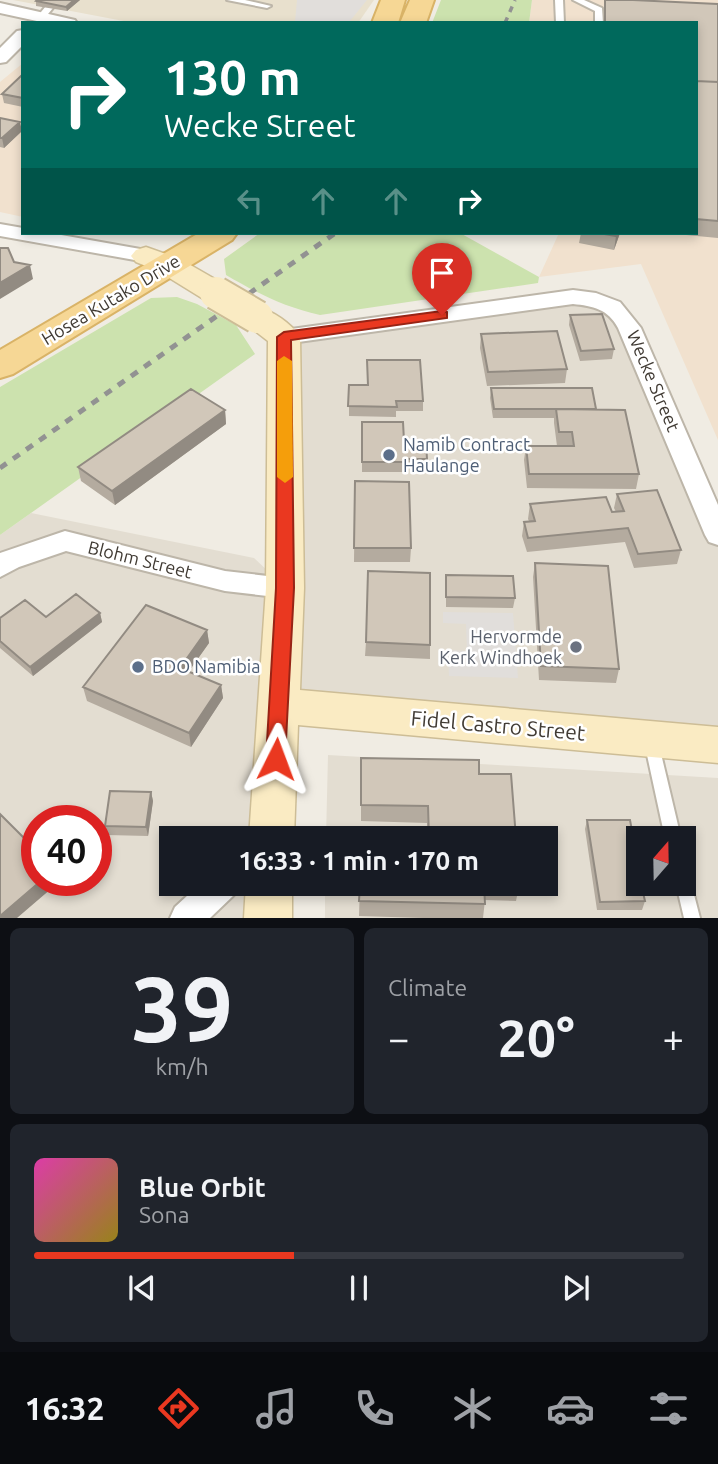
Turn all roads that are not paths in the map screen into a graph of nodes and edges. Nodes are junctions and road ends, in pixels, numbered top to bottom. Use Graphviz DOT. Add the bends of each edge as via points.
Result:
graph roads {
  1 [pos="231,0"];
  2 [pos="393,0"];
  3 [pos="422,0"];
  4 [pos="559,0"];
  5 [pos="577,0"];
  6 [pos="267,6"];
  7 [pos="0,8"];
  8 [pos="41,16"];
  9 [pos="61,21"];
  10 [pos="386,21"];
  11 [pos="414,21"];
  12 [pos="560,21"];
  13 [pos="599,21"];
  14 [pos="21,37"];
  15 [pos="0,58"];
  16 [pos="0,230"];
  17 [pos="21,234"];
  18 [pos="26,235"];
  19 [pos="185,235"];
  20 [pos="216,235"];
  21 [pos="158,260"];
  22 [pos="270,327"];
  23 [pos="0,347"];
  24 [pos="0,366"];
  25 [pos="718,534"];
  26 [pos="0,567"];
  27 [pos="285,588"];
  28 [pos="279,706"];
  29 [pos="651,740"];
  30 [pos="718,744"];
  31 [pos="272,826"];
  32 [pos="670,826"];
  33 [pos="210,896"];
  34 [pos="269,896"];
  35 [pos="687,896"];
  36 [pos="187,918"];
  37 [pos="268,918"];
  38 [pos="692,918"];
  1 -- 6 [label="lane"];
  2 -- 10 [label="main road"];
  3 -- 11 [label="main road"];
  4 -- 12 [label="lane"];
  5 -- 13 [label="lane" via="599,9"];
  7 -- 8 [label="street"];
  8 -- 9 [label="street"];
  14 -- 15 [label="street"];
  16 -- 17 [label="street"];
  18 -- 21 [label="street"];
  19 -- 21 [label="main road, Hosea Kutako Drive"];
  20 -- 21 [label="main road, Hosea Kutako Drive"];
  21 -- 22 [label="street, bridge"];
  21 -- 23 [label="main road, Hosea Kutako Drive"];
  21 -- 24 [label="main road, Hosea Kutako Drive"];
  22 -- 25 [label="street, Wecke Street" via="573,297 612,305 626,319"];
  22 -- 27 [label="street"];
  26 -- 27 [label="street, Blohm Street" via="65,541 225,581"];
  27 -- 28 [label="street"];
  28 -- 29 [label="street, Fidel Castro Street"];
  28 -- 31 [label="street"];
  29 -- 30 [label="street, Fidel Castro Street"];
  29 -- 32 [label="lane"];
  33 -- 36 [label="street"];
  34 -- 37 [label="street"];
  35 -- 38 [label="lane"];
}
